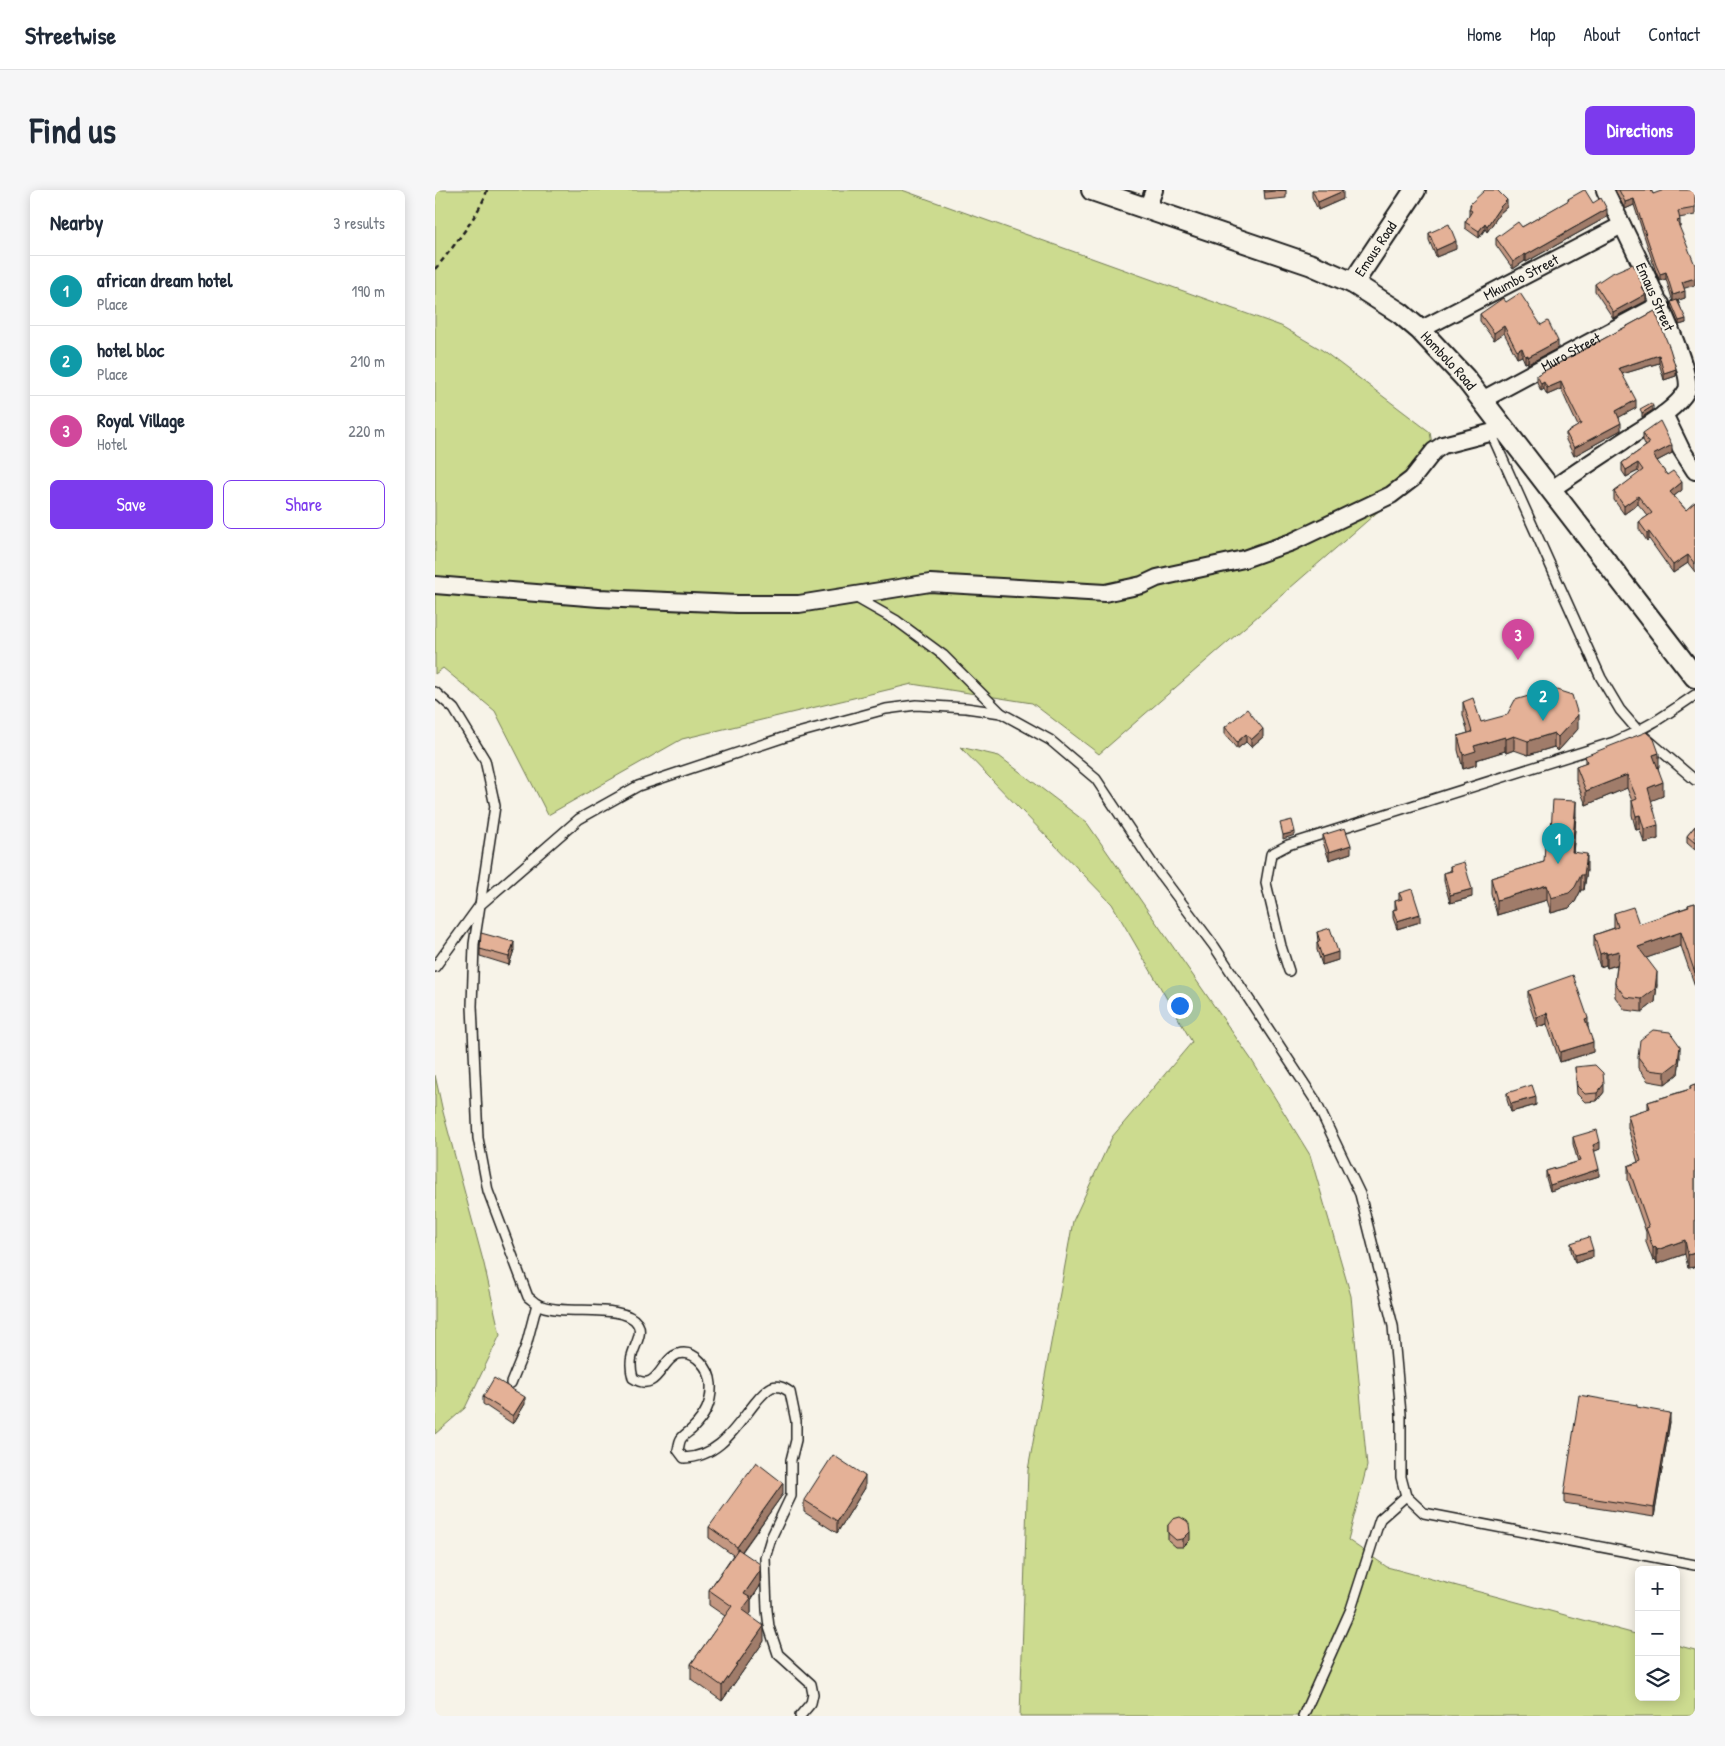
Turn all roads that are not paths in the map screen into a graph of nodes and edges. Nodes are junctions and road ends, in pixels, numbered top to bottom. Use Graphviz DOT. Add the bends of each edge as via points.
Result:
graph roads {
  1 [pos="1092,190"];
  2 [pos="1154,190"];
  3 [pos="1415,190"];
  4 [pos="1605,190"];
  5 [pos="1147,209"];
  6 [pos="1622,225"];
  7 [pos="1353,283"];
  8 [pos="1661,304"];
  9 [pos="1420,330"];
  10 [pos="1691,386"];
  11 [pos="1482,400"];
  12 [pos="1664,414"];
  13 [pos="1498,431"];
  14 [pos="1695,471"];
  15 [pos="1552,488"];
  16 [pos="435,584"];
  17 [pos="853,596"];
  18 [pos="1695,677"];
  19 [pos="435,692"];
  20 [pos="1695,695"];
  21 [pos="1001,713"];
  22 [pos="1639,732"];
  23 [pos="1695,780"];
  24 [pos="480,905"];
  25 [pos="435,967"];
  26 [pos="1289,971"];
  27 [pos="537,1304"];
  28 [pos="511,1383"];
  29 [pos="1406,1496"];
  30 [pos="1695,1565"];
  31 [pos="800,1716"];
  32 [pos="1303,1716"];
  1 -- 5 [label="street, Hombolo Road"];
  2 -- 5 [label="street"];
  3 -- 7 [label="street, Emous Road"];
  4 -- 6 [label="street, Emaus Street"];
  5 -- 7 [label="street, Hombolo Road"];
  6 -- 8 [label="street, Emaus Street"];
  6 -- 9 [label="street, Mkumbo Street"];
  7 -- 9 [label="street, Hombolo Road"];
  8 -- 10 [label="street, Emaus Street"];
  8 -- 11 [label="street, Muro Street"];
  9 -- 11 [label="street, Hombolo Road"];
  10 -- 12 [label="street, Emaus Street"];
  11 -- 13 [label="street, Hombolo Road"];
  12 -- 14 [label="street"];
  12 -- 15 [label="street, Emaus Street"];
  13 -- 15 [label="street, Hombolo Road"];
  13 -- 17 [label="street" via="1443,445 1412,479 1391,495 1292,542 1244,559 1163,576 1122,591 1105,593 930,583"];
  13 -- 22 [label="lane" via="1601,678 1620,710"];
  15 -- 18 [label="street, Hombolo Road"];
  16 -- 17 [label="street" via="599,598 737,604 799,604"];
  17 -- 21 [label="lane" via="897,621 943,655"];
  19 -- 24 [label="lane" via="454,709 485,760 495,806"];
  20 -- 22 [label="lane"];
  21 -- 24 [label="lane" via="916,705 886,709 794,734 638,786 579,819"];
  21 -- 29 [label="lane" via="1050,740 1095,779 1154,866 1215,946 1315,1100 1360,1194 1393,1326 1401,1414 1401,1476"];
  22 -- 23 [label="lane"];
  22 -- 26 [label="lane" via="1287,845 1271,854 1267,883"];
  24 -- 25 [label="lane"];
  24 -- 27 [label="lane" via="474,944 472,1006 478,1138 488,1190 529,1297"];
  27 -- 28 [label="lane" via="526,1346"];
  27 -- 31 [label="lane" via="551,1309 616,1313 630,1317 638,1324 640,1333 630,1369 638,1381 645,1383 658,1377 667,1362 677,1354 689,1353 701,1361 711,1382 710,1402 704,1416 681,1439 678,1450 684,1458 708,1454 730,1436 771,1387 781,1387 790,1392 796,1421 791,1496 765,1558 769,1627 778,1654 811,1684 811,1703"];
  29 -- 30 [label="lane" via="1424,1513"];
  29 -- 32 [label="lane" via="1380,1519 1351,1609"];
}
